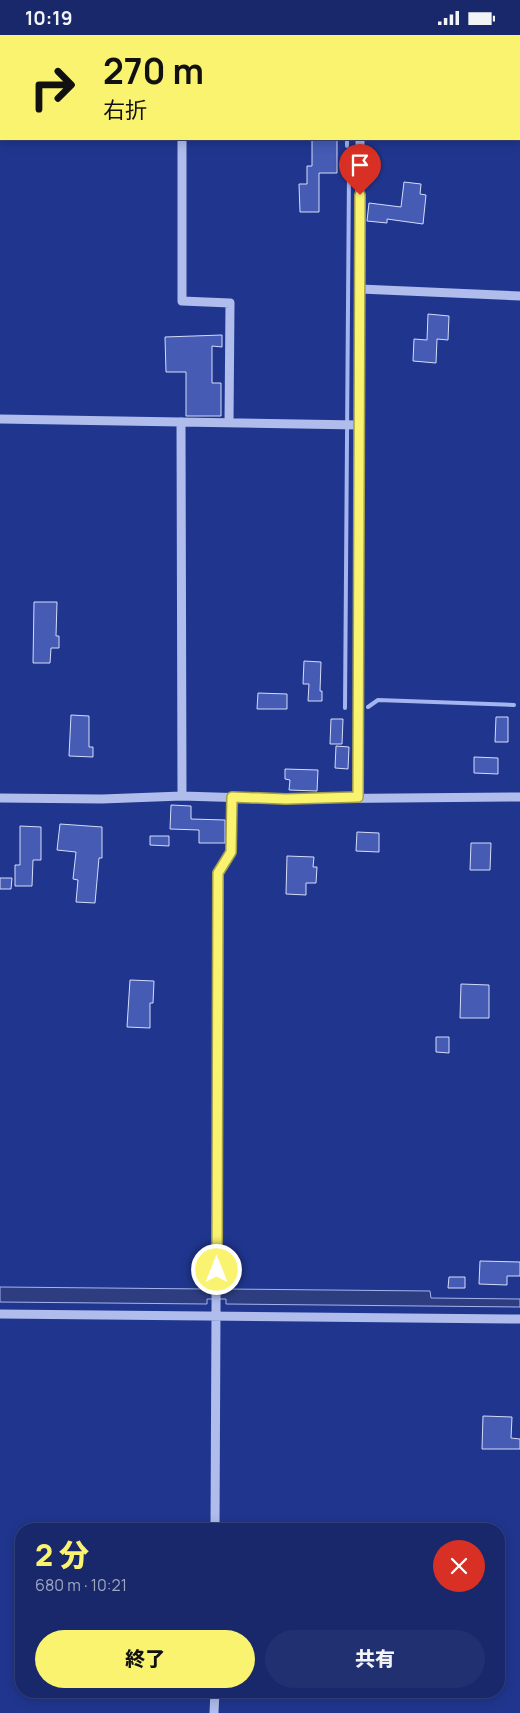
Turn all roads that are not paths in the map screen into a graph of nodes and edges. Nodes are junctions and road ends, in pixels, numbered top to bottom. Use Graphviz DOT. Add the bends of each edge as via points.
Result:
graph roads {
  1 [pos="182,140"];
  2 [pos="360,140"];
  3 [pos="360,289"];
  4 [pos="520,296"];
  5 [pos="0,419"];
  6 [pos="181,423"];
  7 [pos="229,423"];
  8 [pos="351,425"];
  9 [pos="182,796"];
  10 [pos="232,797"];
  11 [pos="358,797"];
  12 [pos="520,797"];
  13 [pos="0,798"];
  14 [pos="0,1314"];
  15 [pos="216,1316"];
  16 [pos="520,1319"];
  17 [pos="215,1523"];
  18 [pos="215,1698"];
  19 [pos="214,1713"];
  1 -- 7 [label="street" via="182,301 230,303"];
  2 -- 3 [label="street"];
  3 -- 4 [label="street"];
  3 -- 8 [label="street"];
  5 -- 6 [label="street"];
  6 -- 7 [label="street"];
  6 -- 9 [label="street"];
  7 -- 8 [label="street"];
  8 -- 11 [label="street"];
  9 -- 10 [label="street"];
  9 -- 13 [label="street"];
  10 -- 11 [label="street"];
  10 -- 15 [label="street" via="231,852 218,873"];
  11 -- 12 [label="street"];
  14 -- 15 [label="street"];
  15 -- 16 [label="street"];
  15 -- 17 [label="street"];
  18 -- 19 [label="street"];
}
